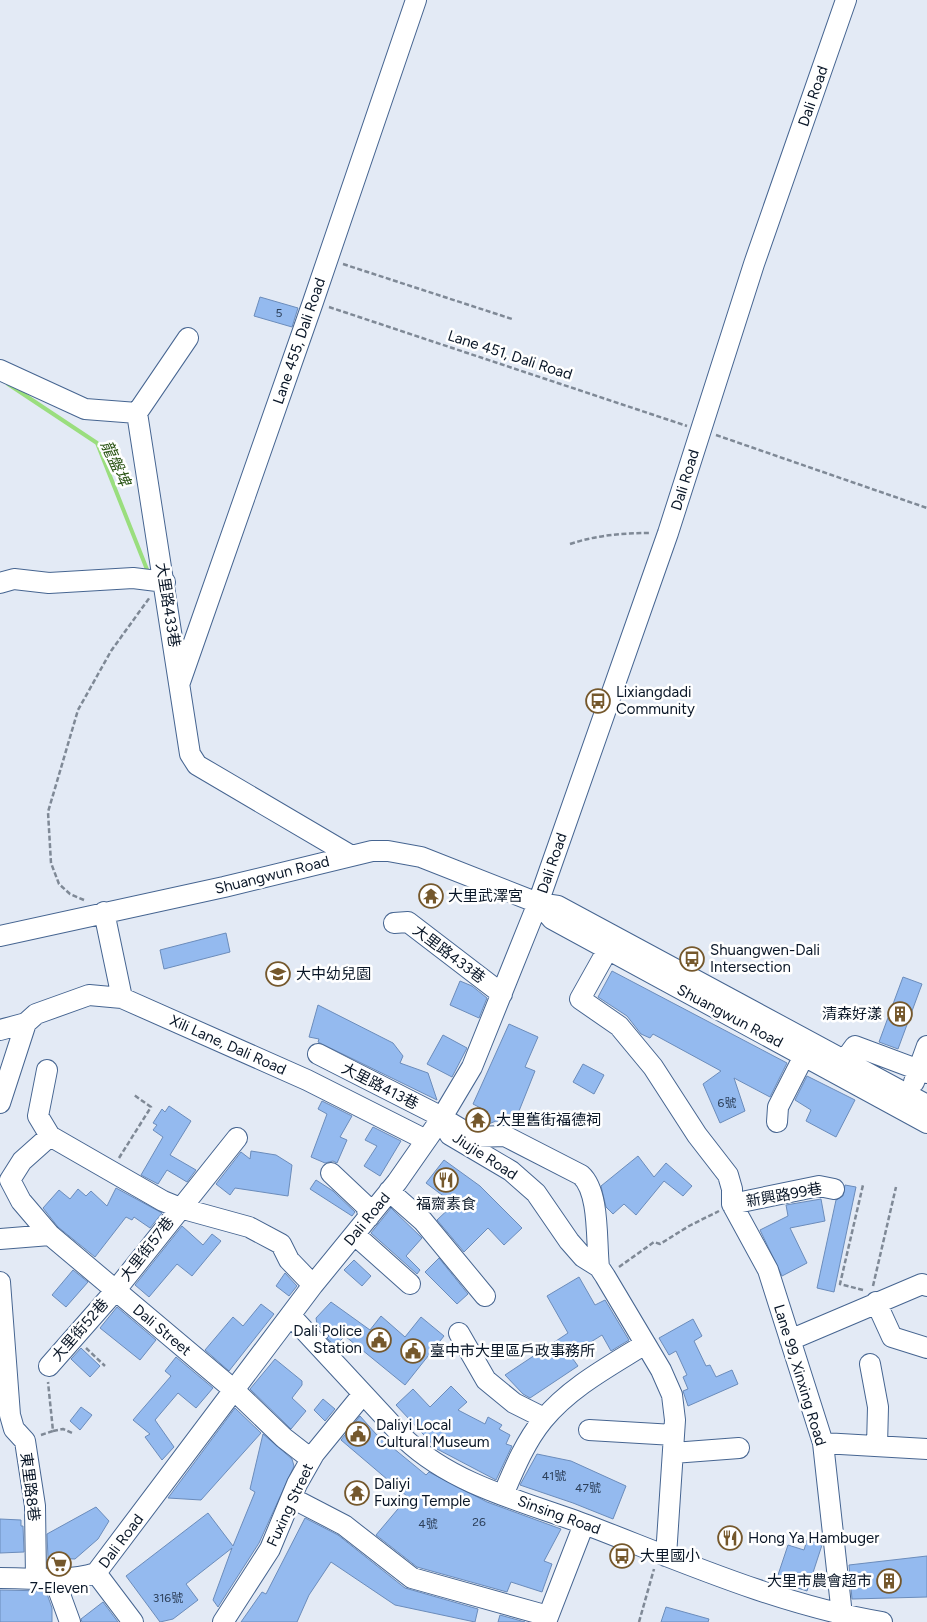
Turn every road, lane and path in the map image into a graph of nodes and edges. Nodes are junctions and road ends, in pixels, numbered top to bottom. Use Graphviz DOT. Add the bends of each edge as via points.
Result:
graph roads {
  1 [pos="416,0"];
  2 [pos="846,0"];
  3 [pos="328,258"];
  4 [pos="313,302"];
  5 [pos="512,319"];
  6 [pos="188,338"];
  7 [pos="0,370"];
  8 [pos="137,413"];
  9 [pos="700,430"];
  10 [pos="927,508"];
  11 [pos="668,533"];
  12 [pos="570,544"];
  13 [pos="0,582"];
  14 [pos="165,582"];
  15 [pos="180,682"];
  16 [pos="350,855"];
  17 [pos="538,903"];
  18 [pos="104,912"];
  19 [pos="394,923"];
  20 [pos="0,936"];
  21 [pos="608,949"];
  22 [pos="502,994"];
  23 [pos="122,998"];
  24 [pos="26,1023"];
  25 [pos="0,1030"];
  26 [pos="927,1046"];
  27 [pos="318,1054"];
  28 [pos="804,1056"];
  29 [pos="844,1061"];
  30 [pos="47,1070"];
  31 [pos="923,1071"];
  32 [pos="134,1095"];
  33 [pos="906,1102"];
  34 [pos="0,1103"];
  35 [pos="927,1105"];
  36 [pos="441,1119"];
  37 [pos="777,1122"];
  38 [pos="927,1123"];
  39 [pos="50,1136"];
  40 [pos="237,1138"];
  41 [pos="426,1140"];
  42 [pos="111,1173"];
  43 [pos="331,1173"];
  44 [pos="863,1185"];
  45 [pos="896,1187"];
  46 [pos="834,1189"];
  47 [pos="389,1192"];
  48 [pos="732,1204"];
  49 [pos="180,1208"];
  50 [pos="368,1217"];
  51 [pos="355,1234"];
  52 [pos="50,1235"];
  53 [pos="0,1239"];
  54 [pos="602,1272"];
  55 [pos="0,1282"];
  56 [pos="410,1284"];
  57 [pos="314,1285"];
  58 [pos="924,1285"];
  59 [pos="115,1291"];
  60 [pos="485,1296"];
  61 [pos="876,1302"];
  62 [pos="291,1316"];
  63 [pos="459,1334"];
  64 [pos="74,1337"];
  65 [pos="790,1340"];
  66 [pos="645,1344"];
  67 [pos="927,1348"];
  68 [pos="2,1356"];
  69 [pos="870,1364"];
  70 [pos="49,1366"];
  71 [pos="104,1366"];
  72 [pos="234,1390"];
  73 [pos="364,1394"];
  74 [pos="544,1418"];
  75 [pos="5,1420"];
  76 [pos="589,1430"];
  77 [pos="53,1432"];
  78 [pos="72,1433"];
  79 [pos="24,1441"];
  80 [pos="823,1443"];
  81 [pos="674,1444"];
  82 [pos="877,1446"];
  83 [pos="739,1448"];
  84 [pos="927,1449"];
  85 [pos="311,1460"];
  86 [pos="503,1495"];
  87 [pos="292,1498"];
  88 [pos="584,1524"];
  89 [pos="662,1554"];
  90 [pos="96,1573"];
  91 [pos="0,1578"];
  92 [pos="36,1578"];
  93 [pos="58,1579"];
  94 [pos="842,1615"];
  95 [pos="547,1619"];
  96 [pos="70,1622"];
  97 [pos="133,1622"];
  98 [pos="223,1622"];
  99 [pos="639,1622"];
  100 [pos="882,1622"];
  1 -- 3 [label="street, Lane 455, Dali Road"];
  2 -- 9 [label="street, Dali Road"];
  3 -- 4 [label="street, Lane 455, Dali Road"];
  3 -- 5 [label="path"];
  4 -- 9 [label="path, Lane 451, Dali Road"];
  4 -- 15 [label="street, Lane 455, Dali Road"];
  6 -- 8 [label="street"];
  7 -- 8 [label="street" via="85,408"];
  8 -- 14 [label="street, 大里路433巷"];
  9 -- 10 [label="path, Lane 451, Dali Road"];
  9 -- 11 [label="street, Dali Road"];
  11 -- 12 [label="path" via="591,537"];
  11 -- 17 [label="street, Dali Road"];
  13 -- 14 [label="street" via="14,579 49,582 133,578"];
  14 -- 15 [label="street, 大里路433巷"];
  14 -- 18 [label="path" via="138,611 111,650 78,710 48,812 51,863 59,884 70,894 97,904"];
  15 -- 16 [label="street, 大里路433巷" via="190,754 197,765"];
  16 -- 17 [label="street, Shuangwun Road" via="388,851 421,857"];
  16 -- 18 [label="street, Shuangwun Road" via="224,887"];
  17 -- 21 [label="street, Shuangwun Road" via="552,919"];
  17 -- 22 [label="street, Dali Road"];
  17 -- 29 [label="street, Shuangwun Road" via="558,906"];
  18 -- 20 [label="street, Shuangwun Road"];
  18 -- 23 [label="street"];
  19 -- 22 [label="street, 大里路433巷" via="408,922"];
  21 -- 28 [label="street, Shuangwun Road"];
  21 -- 48 [label="street" via="580,999 619,1026 654,1066 697,1135 728,1175"];
  22 -- 36 [label="street, Dali Road" via="472,1067"];
  23 -- 24 [label="street, Xili Lane, Dali Road" via="89,995 36,1014"];
  23 -- 41 [label="street, Xili Lane, Dali Road" via="307,1080"];
  24 -- 25 [label="street, Xili Lane, Dali Road"];
  24 -- 34 [label="street"];
  26 -- 31 [label="street"];
  27 -- 36 [label="street, 大里路413巷"];
  28 -- 33 [label="street, Shuangwun Road"];
  28 -- 37 [label="street" via="778,1107"];
  29 -- 31 [label="street" via="855,1046"];
  29 -- 33 [label="street, Shuangwun Road"];
  30 -- 39 [label="street" via="38,1116"];
  31 -- 33 [label="street"];
  32 -- 42 [label="path" via="151,1107"];
  33 -- 35 [label="street, Shuangwun Road"];
  33 -- 38 [label="street, Shuangwun Road"];
  36 -- 41 [label="street, Dali Road"];
  36 -- 54 [label="street, Jiujie Road" via="450,1135 511,1171 531,1188 583,1257"];
  36 -- 54 [label="street, Jiujie Road" via="474,1137 504,1136 586,1179 592,1194"];
  39 -- 42 [label="street"];
  39 -- 52 [label="street, Dali Street" via="22,1161 10,1180 21,1201"];
  40 -- 49 [label="street, 大里街57巷"];
  41 -- 47 [label="street, Dali Road"];
  42 -- 49 [label="street"];
  43 -- 50 [label="street" via="366,1206"];
  44 -- 45 [label="path" via="840,1284 872,1292"];
  46 -- 48 [label="street, 新興路99巷" via="818,1186"];
  47 -- 50 [label="street, Dali Road"];
  47 -- 60 [label="street" via="423,1221"];
  48 -- 54 [label="path"];
  48 -- 65 [label="street, Lane 99, Xinxing Road" via="768,1270"];
  49 -- 57 [label="street" via="249,1227 282,1244 288,1260"];
  49 -- 59 [label="street, 大里街57巷"];
  50 -- 51 [label="street, Dali Road"];
  51 -- 56 [label="street"];
  51 -- 57 [label="street, Dali Road"];
  52 -- 53 [label="street"];
  52 -- 59 [label="street, Dali Street"];
  54 -- 66 [label="street, Jiujie Road"];
  55 -- 68 [label="street, 東里路8巷"];
  57 -- 62 [label="street, Dali Road"];
  58 -- 61 [label="street"];
  59 -- 64 [label="street, 大里街52巷"];
  59 -- 72 [label="street, Dali Street"];
  61 -- 65 [label="street"];
  61 -- 67 [label="street" via="892,1337"];
  62 -- 72 [label="street, Dali Road"];
  62 -- 73 [label="street, Sinsing Road"];
  63 -- 74 [label="street" via="486,1380 514,1403"];
  64 -- 70 [label="street, 大里街52巷"];
  64 -- 71 [label="path"];
  65 -- 80 [label="street, Lane 99, Xinxing Road"];
  66 -- 74 [label="street" via="589,1378"];
  66 -- 81 [label="street, Jiujie Road" via="672,1395"];
  68 -- 75 [label="street, 東里路8巷"];
  69 -- 82 [label="street" via="878,1408"];
  70 -- 77 [label="path, 大里街52巷"];
  72 -- 85 [label="street, Dali Street"];
  72 -- 90 [label="street, Dali Road"];
  73 -- 85 [label="street, Fuxing Street"];
  73 -- 86 [label="street, Sinsing Road" via="406,1440 428,1458"];
  74 -- 86 [label="street" via="532,1435"];
  75 -- 79 [label="street, 東里路8巷"];
  76 -- 81 [label="street"];
  77 -- 78 [label="path" via="63,1429"];
  77 -- 79 [label="path"];
  79 -- 92 [label="street, 東里路8巷" via="35,1506"];
  80 -- 82 [label="street"];
  80 -- 94 [label="street, Lane 99, Xinxing Road"];
  81 -- 83 [label="street"];
  81 -- 89 [label="street, Jiujie Road"];
  82 -- 84 [label="street"];
  85 -- 87 [label="street, Fuxing Street"];
  86 -- 88 [label="street, Sinsing Road"];
  87 -- 95 [label="street" via="344,1525 412,1578"];
  87 -- 98 [label="street, Fuxing Street" via="270,1549"];
  88 -- 89 [label="street, Sinsing Road"];
  88 -- 95 [label="street"];
  89 -- 94 [label="street, Sinsing Road" via="771,1594"];
  89 -- 99 [label="path"];
  90 -- 93 [label="street" via="82,1578"];
  90 -- 97 [label="street, Dali Road"];
  91 -- 92 [label="street"];
  92 -- 93 [label="street"];
  93 -- 96 [label="street" via="58,1589"];
  94 -- 100 [label="street, Sinsing Road"];
}
